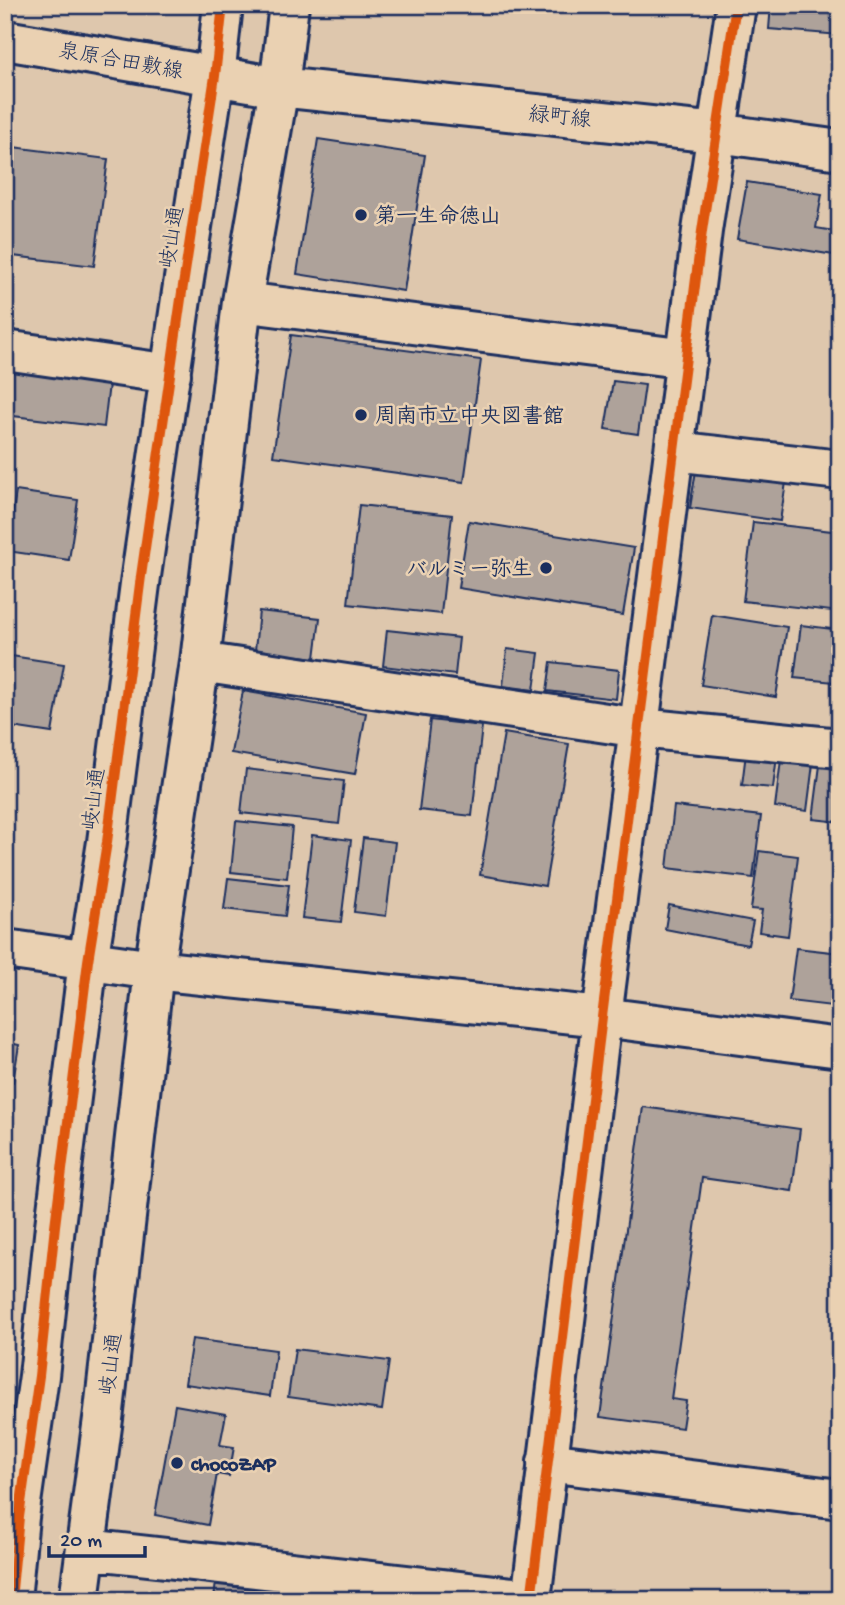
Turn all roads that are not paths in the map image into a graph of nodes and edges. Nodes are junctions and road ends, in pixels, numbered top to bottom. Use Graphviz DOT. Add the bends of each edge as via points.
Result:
graph roads {
  1 [pos="223,5"];
  2 [pos="289,5"];
  3 [pos="736,5"];
  4 [pos="5,40"];
  5 [pos="215,76"];
  6 [pos="279,87"];
  7 [pos="717,133"];
  8 [pos="840,150"];
  9 [pos="242,302"];
  10 [pos="5,350"];
  11 [pos="687,359"];
  12 [pos="171,374"];
  13 [pos="674,451"];
  14 [pos="840,470"];
  15 [pos="200,662"];
  16 [pos="640,728"];
  17 [pos="840,748"];
  18 [pos="5,949"];
  19 [pos="88,961"];
  20 [pos="154,970"];
  21 [pos="602,1017"];
  22 [pos="840,1048"];
  23 [pos="547,1462"];
  24 [pos="840,1499"];
  25 [pos="86,1549"];
  26 [pos="11,1600"];
  27 [pos="79,1600"];
  28 [pos="531,1600"];
  1 -- 5 [label="street, 岐山通"];
  2 -- 6 [label="street, 岐山通"];
  3 -- 7 [label="street"];
  4 -- 5 [label="street, 泉原合田敷線"];
  5 -- 6 [label="street, 泉原合田敷線"];
  5 -- 12 [label="street, 岐山通"];
  6 -- 7 [label="street, 緑町線"];
  6 -- 9 [label="street, 岐山通"];
  7 -- 8 [label="street, 緑町線"];
  7 -- 11 [label="street"];
  9 -- 11 [label="street"];
  9 -- 15 [label="street, 岐山通"];
  10 -- 12 [label="street"];
  11 -- 13 [label="street"];
  12 -- 19 [label="street, 岐山通"];
  13 -- 14 [label="street"];
  13 -- 16 [label="street"];
  15 -- 16 [label="street"];
  15 -- 20 [label="street, 岐山通"];
  16 -- 17 [label="street"];
  16 -- 21 [label="street"];
  18 -- 19 [label="street"];
  19 -- 20 [label="street"];
  19 -- 26 [label="street, 岐山通"];
  20 -- 21 [label="street"];
  20 -- 25 [label="street, 岐山通"];
  21 -- 22 [label="street"];
  21 -- 23 [label="street"];
  23 -- 24 [label="street"];
  23 -- 28 [label="street"];
  25 -- 27 [label="street, 岐山通"];
  25 -- 28 [label="street"];
}
